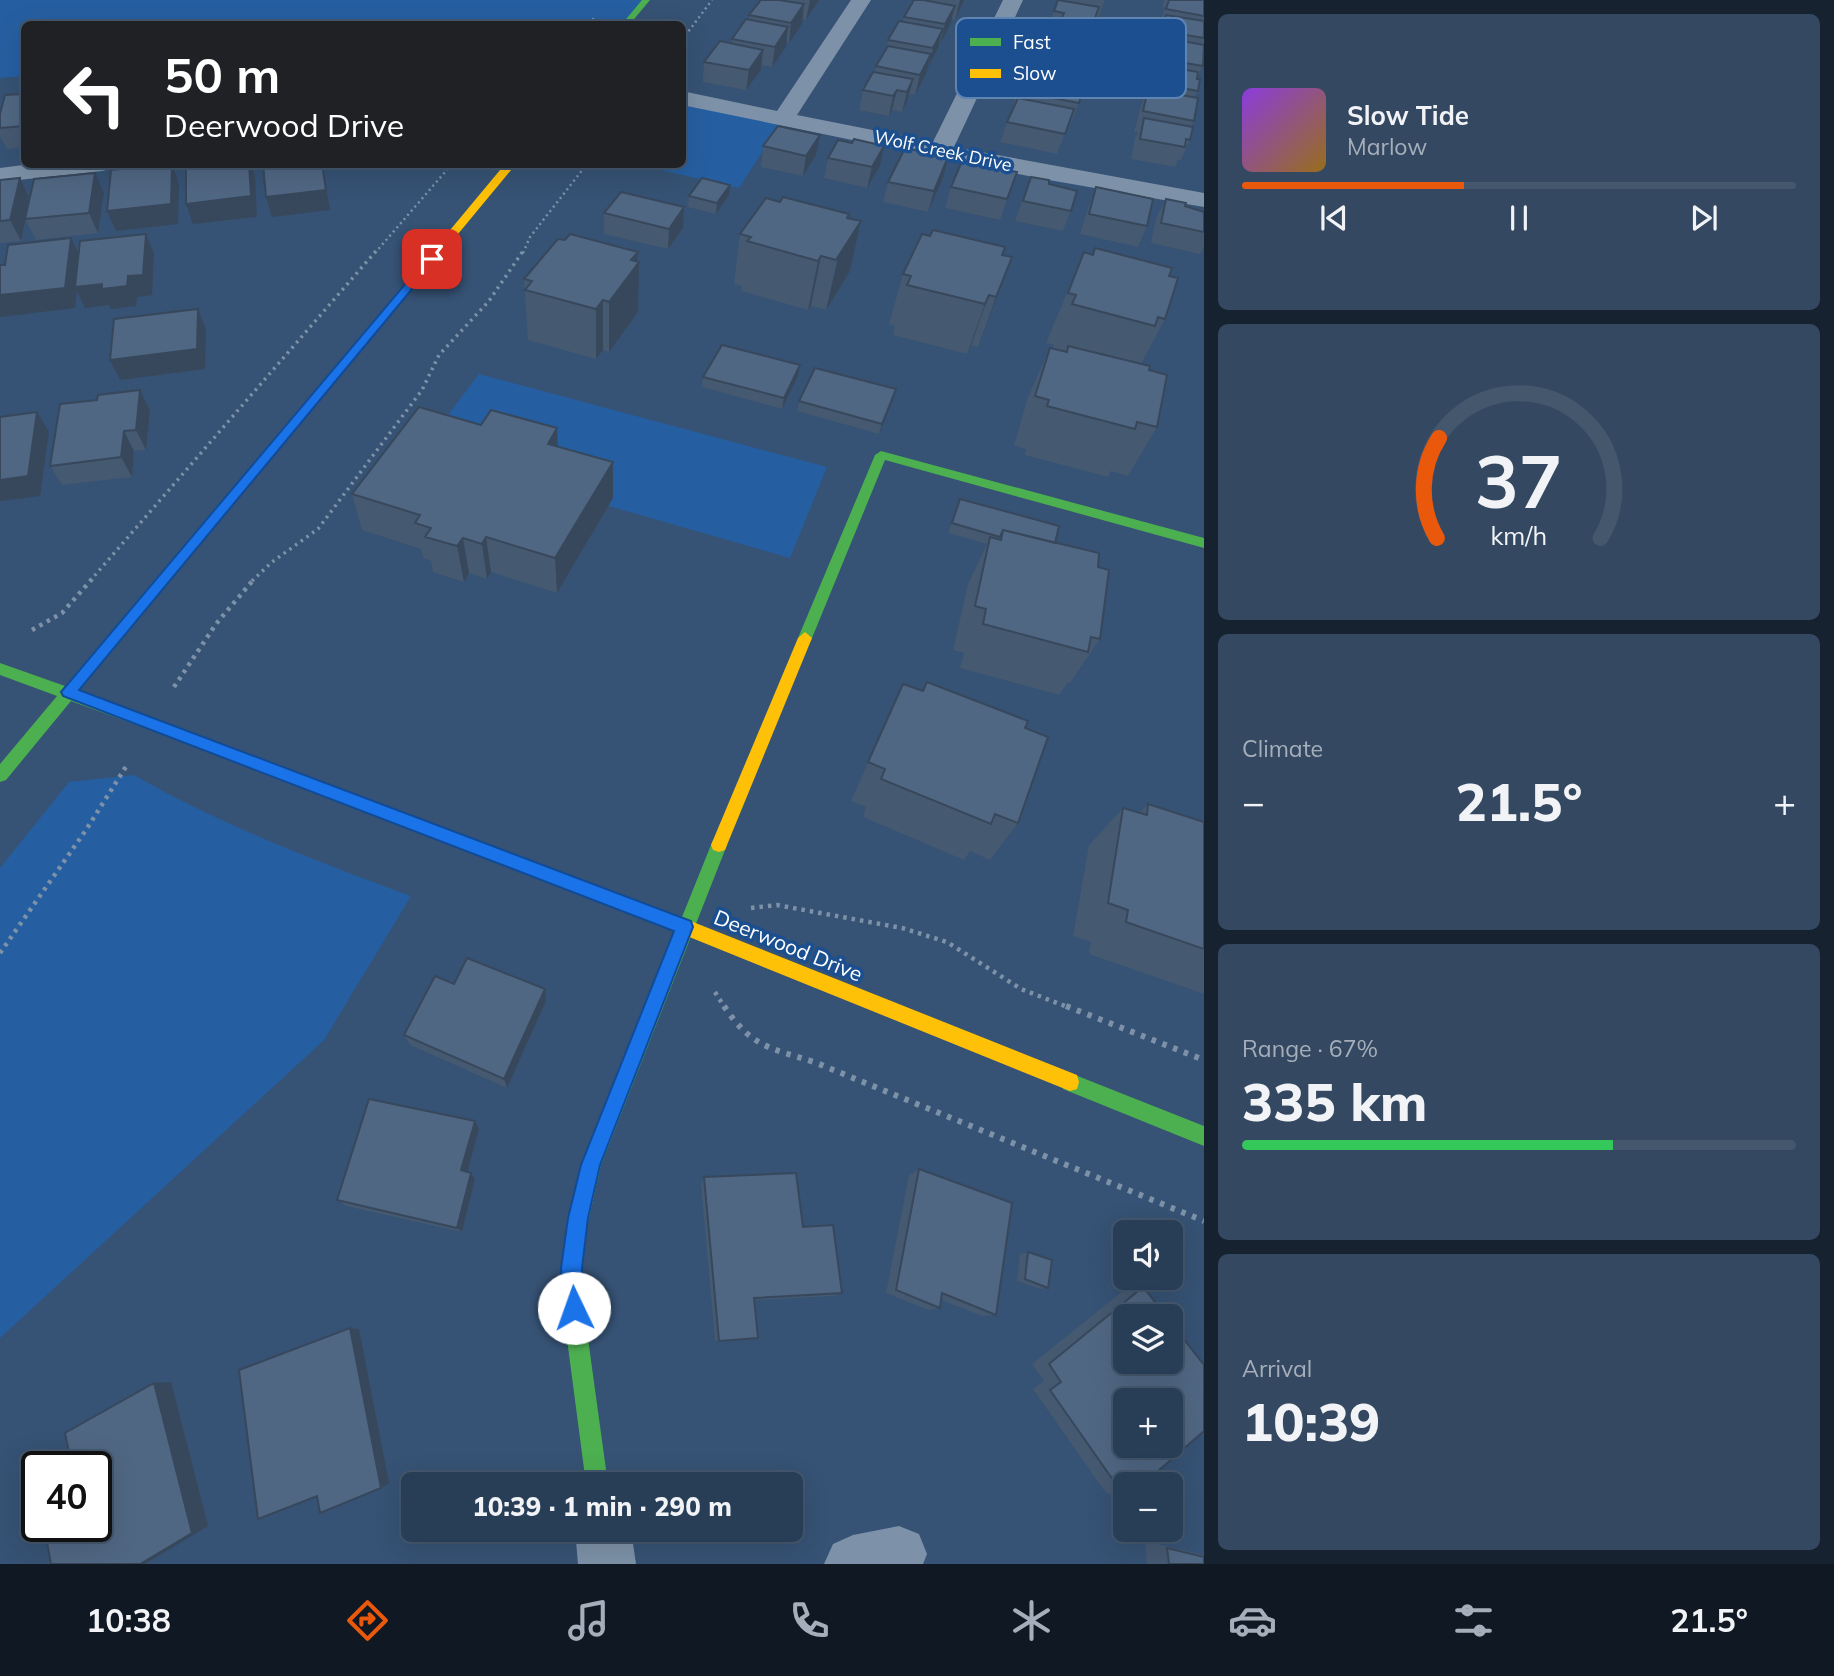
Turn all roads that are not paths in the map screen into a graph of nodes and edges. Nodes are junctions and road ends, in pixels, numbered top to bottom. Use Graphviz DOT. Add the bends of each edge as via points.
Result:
graph roads {
  1 [pos="646,0"];
  2 [pos="860,0"];
  3 [pos="1013,0"];
  4 [pos="1004,18"];
  5 [pos="628,21"];
  6 [pos="966,98"];
  7 [pos="686,99"];
  8 [pos="784,118"];
  9 [pos="941,150"];
  10 [pos="65,168"];
  11 [pos="508,168"];
  12 [pos="0,175"];
  13 [pos="1204,200"];
  14 [pos="1204,543"];
  15 [pos="0,669"];
  16 [pos="69,692"];
  17 [pos="0,775"];
  18 [pos="685,927"];
  19 [pos="1204,1136"];
  20 [pos="595,1472"];
  21 [pos="604,1542"];
  22 [pos="607,1564"];
  1 -- 5 [label="street"];
  2 -- 8 [label="street"];
  3 -- 4 [label="street"];
  6 -- 9 [label="street"];
  7 -- 8 [label="street, Wolf Creek Drive"];
  8 -- 9 [label="street, Wolf Creek Drive"];
  9 -- 13 [label="street, Wolf Creek Drive"];
  10 -- 12 [label="street"];
  11 -- 16 [label="street"];
  14 -- 18 [label="street" via="881,455"];
  15 -- 16 [label="street, Deerwood Drive"];
  16 -- 17 [label="street"];
  16 -- 18 [label="street, Deerwood Drive"];
  18 -- 19 [label="street, Deerwood Drive"];
  18 -- 20 [label="street" via="591,1165 578,1218 572,1268 574,1308"];
  21 -- 22 [label="street"];
}
